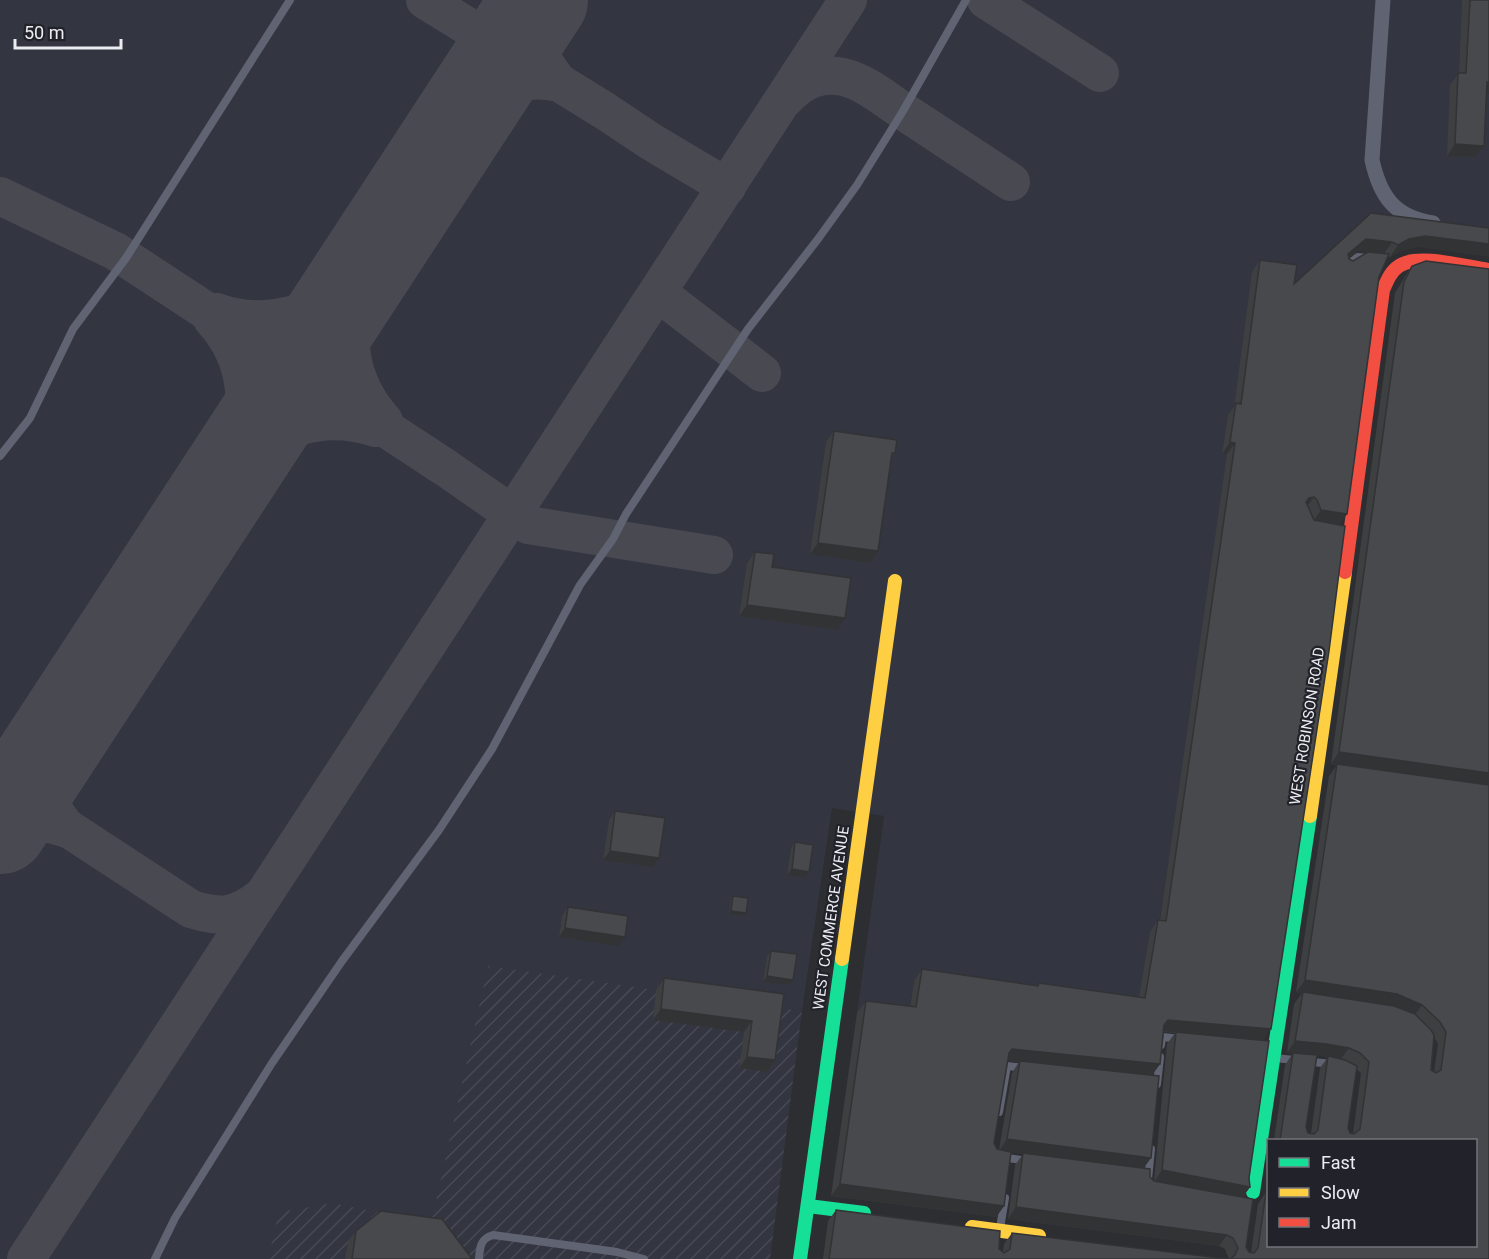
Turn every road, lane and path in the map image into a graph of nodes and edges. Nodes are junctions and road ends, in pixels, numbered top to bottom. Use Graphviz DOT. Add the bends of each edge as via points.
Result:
graph roads {
  1 [pos="290,0"];
  2 [pos="966,0"];
  3 [pos="1383,0"];
  4 [pos="1448,225"];
  5 [pos="1375,259"];
  6 [pos="1345,267"];
  7 [pos="1489,270"];
  8 [pos="0,456"];
  9 [pos="895,580"];
  10 [pos="1185,1039"];
  11 [pos="1271,1051"];
  12 [pos="1315,1062"];
  13 [pos="1342,1067"];
  14 [pos="1031,1069"];
  15 [pos="1313,1073"];
  16 [pos="1146,1081"];
  17 [pos="1157,1082"];
  18 [pos="1156,1094"];
  19 [pos="998,1123"];
  20 [pos="1152,1141"];
  21 [pos="992,1156"];
  22 [pos="1010,1158"];
  23 [pos="1033,1161"];
  24 [pos="1008,1170"];
  25 [pos="1137,1175"];
  26 [pos="1149,1176"];
  27 [pos="1147,1187"];
  28 [pos="1005,1192"];
  29 [pos="1253,1196"];
  30 [pos="808,1206"];
  31 [pos="876,1215"];
  32 [pos="955,1225"];
  33 [pos="999,1236"];
  34 [pos="1057,1238"];
  35 [pos="632,1258"];
  36 [pos="156,1259"];
  37 [pos="479,1259"];
  38 [pos="644,1259"];
  39 [pos="800,1259"];
  1 -- 8 [label="lane" via="126,258 73,329 30,418"];
  2 -- 36 [label="lane" via="857,185 748,329 580,585 492,749 439,830 272,1063 175,1218"];
  3 -- 4 [label="street" via="1372,160 1377,182 1390,203 1405,215"];
  5 -- 6 [label="lane" via="1358,257"];
  7 -- 11 [label="street, WEST ROBINSON ROAD" via="1406,261 1392,266 1383,290 1346,533 1322,769 1288,997"];
  9 -- 30 [label="street, WEST COMMERCE AVENUE"];
  10 -- 17 [label="lane" via="1162,1037"];
  11 -- 12 [label="lane"];
  11 -- 29 [label="street, WEST ROBINSON ROAD"];
  12 -- 13 [label="lane"];
  12 -- 15 [label="lane"];
  14 -- 19 [label="lane" via="1007,1066"];
  16 -- 17 [label="lane"];
  17 -- 18 [label="lane"];
  20 -- 26 [label="lane"];
  21 -- 22 [label="lane"];
  22 -- 23 [label="lane"];
  22 -- 24 [label="lane"];
  25 -- 26 [label="lane"];
  26 -- 27 [label="lane"];
  28 -- 33 [label="lane"];
  30 -- 31 [label="street"];
  30 -- 39 [label="street, WEST COMMERCE AVENUE"];
  32 -- 33 [label="street"];
  33 -- 34 [label="street"];
  35 -- 37 [label="lane" via="617,1252 493,1235 481,1244"];
  35 -- 38 [label="lane"];
}
